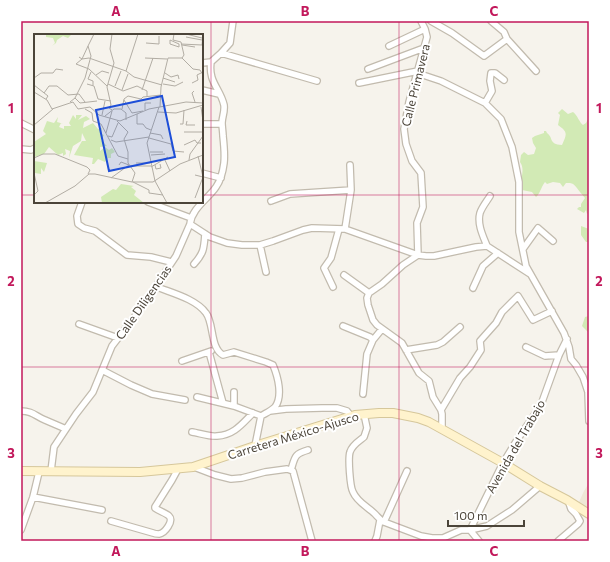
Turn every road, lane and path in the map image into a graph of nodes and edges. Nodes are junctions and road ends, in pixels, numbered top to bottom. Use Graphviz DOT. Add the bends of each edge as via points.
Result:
graph roads {
  1 [pos="233,21"];
  2 [pos="420,21"];
  3 [pos="432,21"];
  4 [pos="491,21"];
  5 [pos="425,29"];
  6 [pos="507,39"];
  7 [pos="389,46"];
  8 [pos="424,48"];
  9 [pos="221,53"];
  10 [pos="210,62"];
  11 [pos="203,63"];
  12 [pos="368,69"];
  13 [pos="536,71"];
  14 [pos="418,72"];
  15 [pos="504,80"];
  16 [pos="317,81"];
  17 [pos="359,83"];
  18 [pos="203,90"];
  19 [pos="219,94"];
  20 [pos="486,103"];
  21 [pos="21,123"];
  22 [pos="203,124"];
  23 [pos="222,124"];
  24 [pos="34,130"];
  25 [pos="34,148"];
  26 [pos="21,149"];
  27 [pos="350,165"];
  28 [pos="203,173"];
  29 [pos="221,178"];
  30 [pos="351,190"];
  31 [pos="490,196"];
  32 [pos="203,201"];
  33 [pos="271,201"];
  34 [pos="82,203"];
  35 [pos="150,203"];
  36 [pos="201,203"];
  37 [pos="190,221"];
  38 [pos="342,229"];
  39 [pos="205,234"];
  40 [pos="553,241"];
  41 [pos="260,245"];
  42 [pos="487,246"];
  43 [pos="523,249"];
  44 [pos="498,253"];
  45 [pos="418,255"];
  46 [pos="171,262"];
  47 [pos="194,264"];
  48 [pos="266,272"];
  49 [pos="531,274"];
  50 [pos="344,275"];
  51 [pos="157,286"];
  52 [pos="333,287"];
  53 [pos="473,288"];
  54 [pos="369,293"];
  55 [pos="552,311"];
  56 [pos="79,324"];
  57 [pos="343,326"];
  58 [pos="460,327"];
  59 [pos="382,329"];
  60 [pos="118,338"];
  61 [pos="567,339"];
  62 [pos="373,340"];
  63 [pos="526,347"];
  64 [pos="217,348"];
  65 [pos="406,350"];
  66 [pos="209,352"];
  67 [pos="559,355"];
  68 [pos="182,361"];
  69 [pos="102,370"];
  70 [pos="234,392"];
  71 [pos="363,394"];
  72 [pos="197,397"];
  73 [pos="185,400"];
  74 [pos="223,403"];
  75 [pos="234,406"];
  76 [pos="441,410"];
  77 [pos="21,411"];
  78 [pos="270,411"];
  79 [pos="253,413"];
  80 [pos="364,414"];
  81 [pos="261,416"];
  82 [pos="351,416"];
  83 [pos="589,421"];
  84 [pos="66,429"];
  85 [pos="442,430"];
  86 [pos="192,432"];
  87 [pos="255,446"];
  88 [pos="308,450"];
  89 [pos="503,463"];
  90 [pos="193,467"];
  91 [pos="178,469"];
  92 [pos="291,470"];
  93 [pos="21,471"];
  94 [pos="407,471"];
  95 [pos="39,472"];
  96 [pos="51,472"];
  97 [pos="540,486"];
  98 [pos="33,497"];
  99 [pos="568,500"];
  100 [pos="102,510"];
  101 [pos="589,514"];
  102 [pos="111,521"];
  103 [pos="382,521"];
  104 [pos="21,530"];
  105 [pos="470,530"];
  106 [pos="312,541"];
  107 [pos="375,541"];
  108 [pos="479,541"];
  109 [pos="558,541"];
  1 -- 9 [label="street" via="230,43"];
  2 -- 5 [label="street, Calle Primavera"];
  3 -- 6 [label="street" via="484,56"];
  4 -- 6 [label="street" via="504,32"];
  5 -- 7 [label="street"];
  5 -- 8 [label="street, Calle Primavera" via="427,37"];
  6 -- 13 [label="street"];
  8 -- 12 [label="street"];
  8 -- 14 [label="street, Calle Primavera"];
  9 -- 10 [label="street"];
  9 -- 16 [label="street"];
  10 -- 11 [label="street"];
  10 -- 19 [label="street, Calle Diligencias" via="210,76"];
  14 -- 17 [label="street"];
  14 -- 20 [label="street"];
  14 -- 45 [label="street, Calle Primavera" via="404,129 410,156 421,174 423,207 417,223"];
  15 -- 20 [label="street" via="491,73 492,91"];
  18 -- 19 [label="street"];
  19 -- 23 [label="street, Calle Diligencias" via="224,108"];
  20 -- 43 [label="street" via="501,119 512,148 519,182 519,232"];
  21 -- 24 [label="street"];
  22 -- 23 [label="street"];
  23 -- 29 [label="street, Calle Diligencias" via="224,164"];
  25 -- 26 [label="street"];
  27 -- 30 [label="street"];
  28 -- 29 [label="street"];
  29 -- 32 [label="street, Calle Diligencias"];
  30 -- 33 [label="street" via="290,194"];
  30 -- 38 [label="street"];
  31 -- 42 [label="street" via="480,212 479,219"];
  34 -- 46 [label="street" via="77,216 78,224 84,228 95,231 127,255"];
  35 -- 37 [label="street"];
  36 -- 37 [label="street, Calle Diligencias"];
  37 -- 39 [label="street"];
  37 -- 46 [label="street, Calle Diligencias" via="176,256"];
  38 -- 41 [label="street" via="312,228"];
  38 -- 45 [label="street"];
  38 -- 52 [label="street" via="331,258 324,268"];
  39 -- 41 [label="street" via="227,243"];
  39 -- 47 [label="street" via="201,257"];
  40 -- 43 [label="street" via="538,228"];
  41 -- 48 [label="street"];
  42 -- 44 [label="street"];
  42 -- 45 [label="street" via="434,256"];
  43 -- 49 [label="street" via="526,266"];
  44 -- 49 [label="street"];
  44 -- 53 [label="street" via="484,266"];
  45 -- 54 [label="street"];
  46 -- 51 [label="street, Calle Diligencias"];
  49 -- 55 [label="street"];
  50 -- 54 [label="street"];
  51 -- 60 [label="street, Calle Diligencias"];
  51 -- 64 [label="street" via="200,306 208,314"];
  54 -- 59 [label="street" via="370,312 373,320"];
  55 -- 61 [label="street"];
  55 -- 76 [label="street" via="533,320 518,296 480,341 481,350"];
  56 -- 60 [label="street"];
  57 -- 62 [label="street"];
  58 -- 65 [label="street" via="437,345"];
  59 -- 62 [label="street"];
  59 -- 65 [label="street" via="402,343"];
  60 -- 69 [label="street, Calle Diligencias"];
  61 -- 67 [label="street, Avenida del Trabajo"];
  61 -- 83 [label="street" via="571,359 583,377 588,392"];
  62 -- 71 [label="street" via="368,354"];
  63 -- 67 [label="street" via="545,356"];
  64 -- 66 [label="street"];
  64 -- 78 [label="street" via="218,353 223,355 234,352 273,365 279,392 278,400"];
  65 -- 76 [label="street" via="419,373 429,381 433,397"];
  66 -- 68 [label="street"];
  66 -- 74 [label="street"];
  67 -- 89 [label="street, Avenida del Trabajo" via="542,402"];
  69 -- 73 [label="street" via="152,394"];
  69 -- 84 [label="street, Calle Diligencias" via="93,392"];
  70 -- 75 [label="street"];
  72 -- 74 [label="street"];
  74 -- 75 [label="street"];
  75 -- 79 [label="street"];
  76 -- 85 [label="street"];
  77 -- 84 [label="street" via="28,411"];
  78 -- 81 [label="street"];
  78 -- 82 [label="street" via="337,408 347,411"];
  79 -- 81 [label="street"];
  79 -- 86 [label="street" via="232,433 216,437"];
  80 -- 82 [label="main road, Carretera México-Ajusco"];
  80 -- 85 [label="main road, Carretera México-Ajusco" via="407,415"];
  80 -- 103 [label="street" via="367,428 364,437 350,452 350,482 356,498"];
  81 -- 87 [label="street"];
  82 -- 87 [label="main road, Carretera México-Ajusco"];
  84 -- 96 [label="street, Calle Diligencias" via="54,447"];
  85 -- 89 [label="main road, Carretera México-Ajusco"];
  87 -- 90 [label="main road, Carretera México-Ajusco"];
  88 -- 92 [label="street" via="296,456"];
  89 -- 97 [label="main road, Carretera México-Ajusco"];
  89 -- 105 [label="street, Avenida del Trabajo"];
  90 -- 91 [label="main road, Carretera México-Ajusco"];
  90 -- 92 [label="street" via="230,479"];
  91 -- 96 [label="main road, Carretera México-Ajusco" via="140,472"];
  91 -- 102 [label="street" via="155,506 171,519 165,532 153,533"];
  92 -- 106 [label="street"];
  93 -- 95 [label="main road, Carretera México-Ajusco"];
  94 -- 103 [label="street"];
  95 -- 96 [label="main road, Carretera México-Ajusco"];
  95 -- 98 [label="street"];
  97 -- 99 [label="main road, Carretera México-Ajusco"];
  97 -- 105 [label="street" via="505,515 487,526"];
  98 -- 100 [label="street"];
  98 -- 104 [label="street"];
  99 -- 101 [label="main road, Carretera México-Ajusco"];
  99 -- 109 [label="street" via="571,510 580,521"];
  103 -- 105 [label="street" via="432,538 444,538 461,530"];
  103 -- 107 [label="street"];
  105 -- 108 [label="street"];
}
